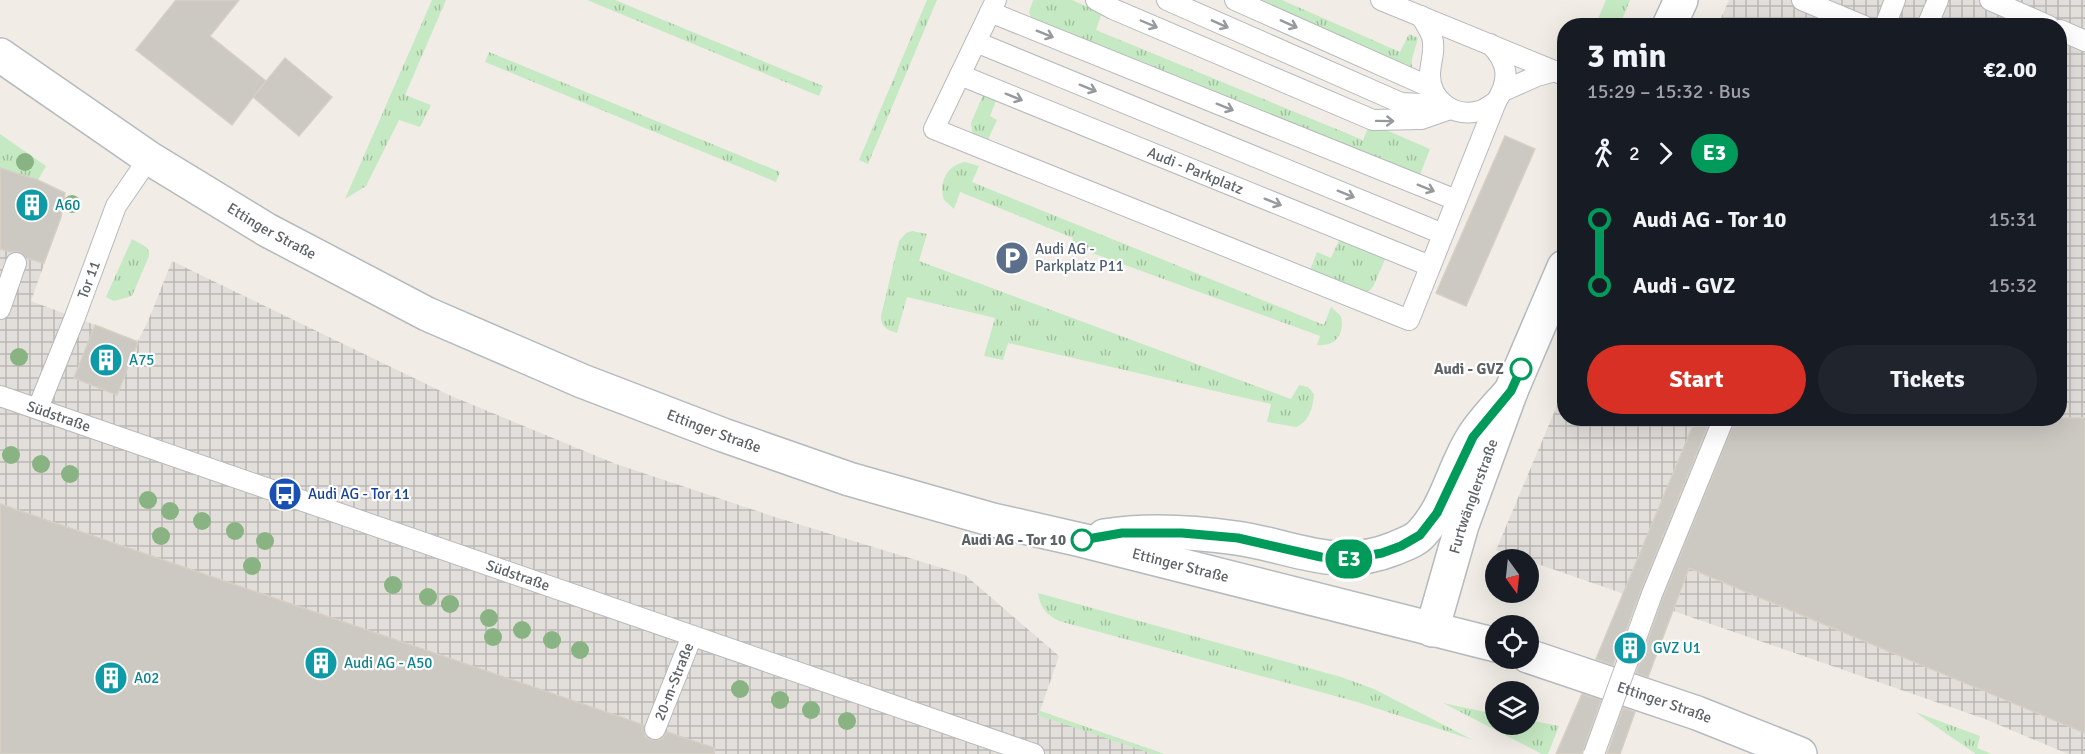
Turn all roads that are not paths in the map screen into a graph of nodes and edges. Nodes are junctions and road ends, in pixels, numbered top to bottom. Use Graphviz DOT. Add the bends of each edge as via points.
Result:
graph roads {
  1 [pos="1096,0"];
  2 [pos="1167,0"];
  3 [pos="1235,0"];
  4 [pos="1380,0"];
  5 [pos="1680,0"];
  6 [pos="1802,0"];
  7 [pos="1895,0"];
  8 [pos="1938,0"];
  9 [pos="1990,0"];
  10 [pos="993,6"];
  11 [pos="1421,16"];
  12 [pos="1672,18"];
  13 [pos="1845,18"];
  14 [pos="1888,18"];
  15 [pos="1930,18"];
  16 [pos="2031,18"];
  17 [pos="2067,33"];
  18 [pos="1484,41"];
  19 [pos="2085,41"];
  20 [pos="976,42"];
  21 [pos="0,55"];
  22 [pos="1433,60"];
  23 [pos="1557,72"];
  24 [pos="1557,73"];
  25 [pos="960,75"];
  26 [pos="1499,97"];
  27 [pos="1446,103"];
  28 [pos="1475,157"];
  29 [pos="149,158"];
  30 [pos="1456,200"];
  31 [pos="1443,234"];
  32 [pos="16,263"];
  33 [pos="1430,267"];
  34 [pos="1557,283"];
  35 [pos="0,309"];
  36 [pos="1511,391"];
  37 [pos="0,396"];
  38 [pos="39,408"];
  39 [pos="1721,426"];
  40 [pos="1082,540"];
  41 [pos="1432,630"];
  42 [pos="693,636"];
  43 [pos="1485,642"];
  44 [pos="1539,660"];
  45 [pos="655,729"];
  46 [pos="1034,754"];
  47 [pos="1594,754"];
  48 [pos="1800,754"];
  1 -- 27 [label="lane, one-way" via="1373,120 1421,119"];
  2 -- 27 [label="lane, one-way" via="1401,104"];
  3 -- 27 [label="lane, one-way"];
  4 -- 11 [label="lane"];
  5 -- 12 [label="main road"];
  6 -- 13 [label="lane"];
  7 -- 14 [label="lane"];
  8 -- 15 [label="lane"];
  9 -- 16 [label="lane"];
  10 -- 20 [label="lane"];
  10 -- 30 [label="lane, one-way"];
  11 -- 18 [label="lane"];
  11 -- 22 [label="lane" via="1432,38"];
  17 -- 19 [label="lane"];
  18 -- 22 [label="lane" via="1459,38 1443,46"];
  18 -- 23 [label="lane"];
  18 -- 26 [label="lane" via="1500,53 1505,65 1506,79"];
  20 -- 25 [label="lane"];
  20 -- 31 [label="lane, one-way"];
  21 -- 29 [label="main road, Ettinger Straße"];
  22 -- 27 [label="lane" via="1430,74"];
  24 -- 26 [label="lane" via="1537,76"];
  25 -- 33 [label="lane, Audi - Parkplatz, one-way"];
  25 -- 33 [label="lane" via="934,129 1409,320"];
  26 -- 27 [label="lane" via="1481,111"];
  26 -- 28 [label="lane"];
  27 -- 28 [label="lane" via="1473,139"];
  28 -- 30 [label="lane"];
  29 -- 38 [label="lane, Tor 11" via="116,206"];
  29 -- 40 [label="main road, Ettinger Straße" via="267,230 427,314 582,381 849,479 993,520"];
  30 -- 31 [label="lane"];
  31 -- 33 [label="lane"];
  32 -- 35 [label="lane"];
  34 -- 36 [label="main road, Furtwänglerstraße"];
  36 -- 40 [label="main road" via="1473,437 1437,513 1420,535 1382,553 1348,559 1321,557 1238,538 1182,533 1122,533"];
  36 -- 41 [label="main road, Furtwänglerstraße" via="1462,525"];
  37 -- 38 [label="lane, Südstraße"];
  38 -- 42 [label="lane, Südstraße"];
  39 -- 47 [label="lane, bridge" via="1652,594"];
  40 -- 41 [label="main road, Ettinger Straße"];
  41 -- 43 [label="main road, Ettinger Straße"];
  42 -- 45 [label="lane, 20-m-Straße"];
  42 -- 46 [label="lane, Südstraße"];
  44 -- 48 [label="main road, Ettinger Straße" via="1697,713"];
}
